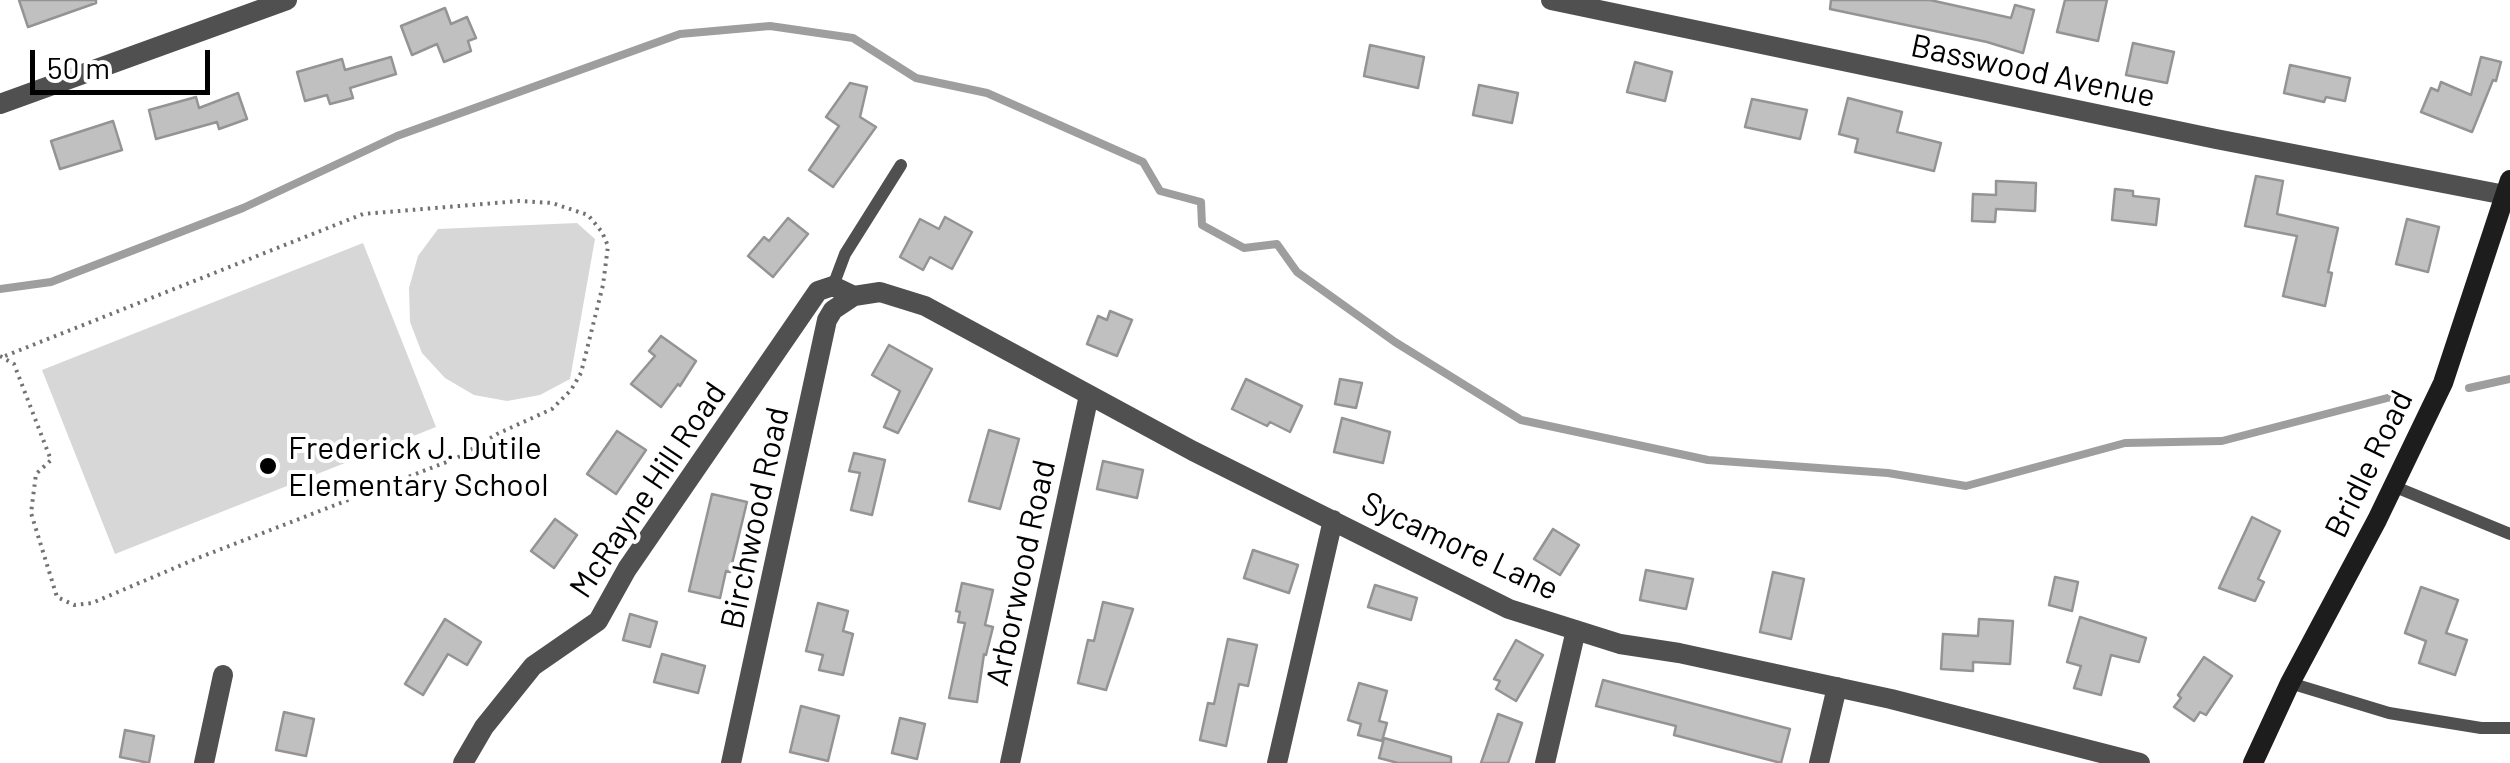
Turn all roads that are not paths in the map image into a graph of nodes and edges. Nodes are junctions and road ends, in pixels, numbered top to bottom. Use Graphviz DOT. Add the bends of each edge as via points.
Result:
graph roads {
  1 [pos="286,0"];
  2 [pos="1551,0"];
  3 [pos="0,104"];
  4 [pos="901,165"];
  5 [pos="2507,187"];
  6 [pos="833,286"];
  7 [pos="854,296"];
  8 [pos="1089,395"];
  9 [pos="2393,486"];
  10 [pos="1332,520"];
  11 [pos="2510,534"];
  12 [pos="1576,630"];
  13 [pos="223,674"];
  14 [pos="2290,682"];
  15 [pos="1837,688"];
  16 [pos="2510,728"];
  17 [pos="204,763"];
  18 [pos="463,763"];
  19 [pos="732,763"];
  20 [pos="1010,763"];
  21 [pos="1277,763"];
  22 [pos="1545,763"];
  23 [pos="1819,763"];
  24 [pos="2140,763"];
  25 [pos="2253,763"];
  1 -- 3 [label="street"];
  2 -- 5 [label="street, Basswood Avenue" via="2216,139"];
  4 -- 6 [label="lane, McRayne Hill Road" via="845,254"];
  5 -- 9 [label="street, Bridle Road" via="2442,383"];
  6 -- 7 [label="street"];
  6 -- 18 [label="street, McRayne Hill Road" via="818,291 627,568 598,621 533,666"];
  7 -- 8 [label="street, Sycamore Lane" via="880,292 925,306"];
  7 -- 19 [label="street, Birchwood Road" via="827,320"];
  8 -- 10 [label="street, Sycamore Lane"];
  8 -- 20 [label="street, Arborwood Road"];
  9 -- 11 [label="lane"];
  9 -- 14 [label="street, Bridle Road"];
  10 -- 12 [label="street, Sycamore Lane" via="1509,609"];
  10 -- 21 [label="street"];
  12 -- 15 [label="street, Sycamore Lane"];
  12 -- 22 [label="street"];
  13 -- 17 [label="street"];
  14 -- 16 [label="lane" via="2389,714"];
  14 -- 25 [label="street, Bridle Road"];
  15 -- 23 [label="street"];
  15 -- 24 [label="street, Sycamore Lane"];
}
